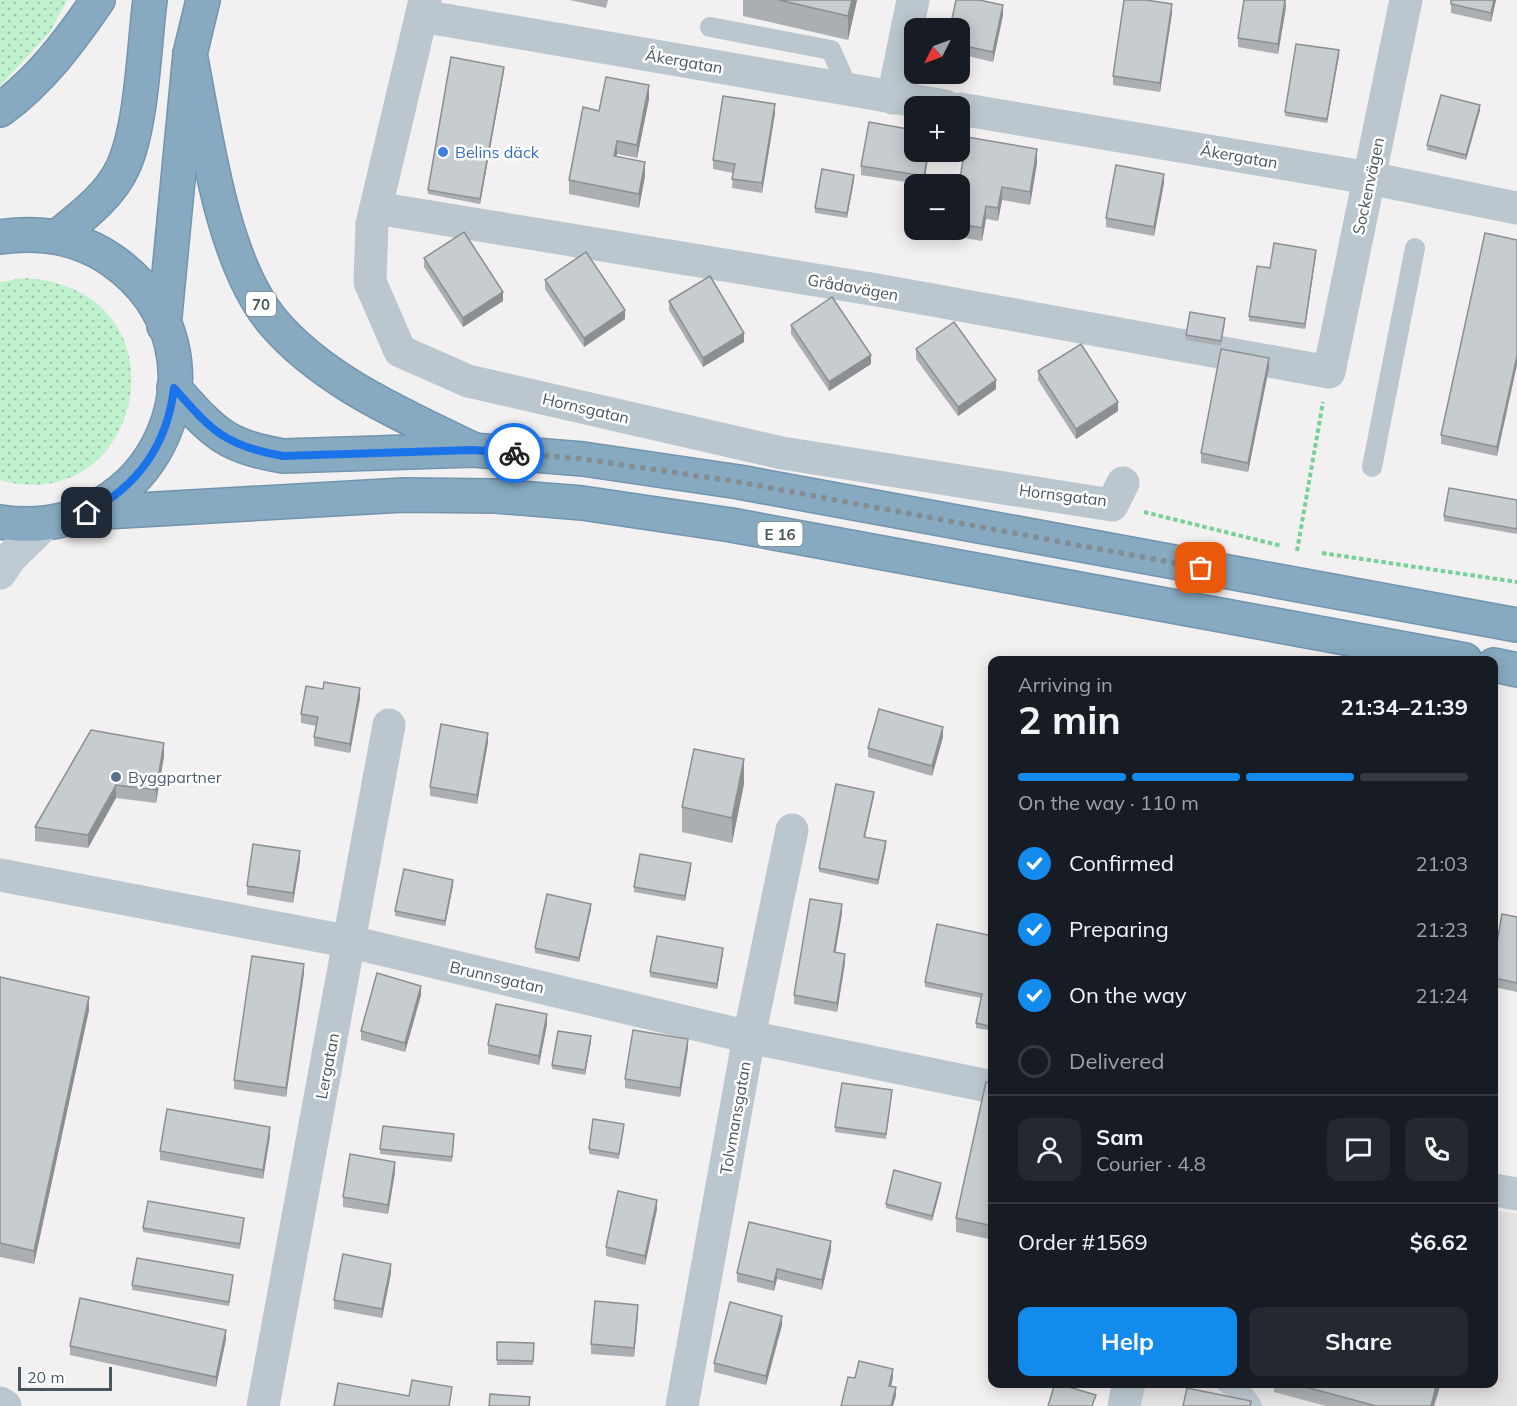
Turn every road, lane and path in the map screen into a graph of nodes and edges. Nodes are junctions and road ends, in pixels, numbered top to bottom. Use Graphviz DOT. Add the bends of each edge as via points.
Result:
graph roads {
  1 [pos="98,0"];
  2 [pos="150,0"];
  3 [pos="203,0"];
  4 [pos="913,0"];
  5 [pos="1406,0"];
  6 [pos="424,8"];
  7 [pos="710,27"];
  8 [pos="190,54"];
  9 [pos="849,90"];
  10 [pos="893,98"];
  11 [pos="904,100"];
  12 [pos="0,110"];
  13 [pos="970,111"];
  14 [pos="1370,178"];
  15 [pos="376,208"];
  16 [pos="1517,208"];
  17 [pos="58,236"];
  18 [pos="0,237"];
  19 [pos="1414,248"];
  20 [pos="165,326"];
  21 [pos="1329,372"];
  22 [pos="174,388"];
  23 [pos="473,450"];
  24 [pos="1372,467"];
  25 [pos="1117,494"];
  26 [pos="87,513"];
  27 [pos="0,522"];
  28 [pos="44,525"];
  29 [pos="1297,549"];
  30 [pos="1309,551"];
  31 [pos="1320,553"];
  32 [pos="1295,557"];
  33 [pos="0,573"];
  34 [pos="1517,582"];
  35 [pos="1517,625"];
  36 [pos="1443,656"];
  37 [pos="1498,666"];
  38 [pos="1517,669"];
  39 [pos="389,725"];
  40 [pos="792,830"];
  41 [pos="0,875"];
  42 [pos="351,942"];
  43 [pos="749,1038"];
  44 [pos="988,1086"];
  45 [pos="1498,1191"];
  46 [pos="1517,1194"];
  47 [pos="1128,1388"];
  48 [pos="1233,1388"];
  49 [pos="0,1403"];
  50 [pos="5,1406"];
  51 [pos="263,1406"];
  52 [pos="682,1406"];
  53 [pos="1124,1406"];
  54 [pos="1252,1406"];
  1 -- 12 [label="highway" via="63,51"];
  2 -- 17 [label="highway" via="132,139 123,168 109,189"];
  3 -- 8 [label="highway, 70"];
  4 -- 10 [label="street"];
  5 -- 14 [label="street, Sockenvägen"];
  6 -- 9 [label="street, Åkergatan"];
  6 -- 15 [label="street, Hornsgatan"];
  7 -- 9 [label="lane" via="831,50"];
  8 -- 20 [label="highway, 70"];
  8 -- 23 [label="highway, 70" via="232,247 273,322 300,349 341,379"];
  9 -- 10 [label="street, Åkergatan"];
  10 -- 11 [label="street, Åkergatan"];
  13 -- 14 [label="street, Åkergatan"];
  14 -- 16 [label="street, Åkergatan"];
  14 -- 21 [label="street, Sockenvägen"];
  15 -- 21 [label="street, Grådavägen" via="889,292"];
  15 -- 25 [label="street, Hornsgatan" via="370,282 400,351 468,381 782,453"];
  17 -- 18 [label="highway"];
  17 -- 20 [label="highway" via="81,243 122,267 140,284"];
  19 -- 24 [label="lane"];
  20 -- 22 [label="highway" via="171,346"];
  21 -- 29 [label="path"];
  22 -- 23 [label="highway" via="218,435 254,452 283,456"];
  22 -- 26 [label="highway" via="171,411 155,453 125,489"];
  23 -- 35 [label="highway" via="583,459 739,482"];
  25 -- 29 [label="path"];
  26 -- 28 [label="highway"];
  26 -- 36 [label="highway, E 16" via="403,495 495,496 582,503 731,525"];
  27 -- 28 [label="highway"];
  28 -- 33 [label="street"];
  29 -- 30 [label="path"];
  29 -- 32 [label="path"];
  31 -- 34 [label="path"];
  37 -- 38 [label="highway"];
  39 -- 42 [label="street, Lergatan"];
  40 -- 43 [label="street, Tolvmansgatan"];
  41 -- 42 [label="street, Brunnsgatan"];
  42 -- 43 [label="street, Brunnsgatan"];
  42 -- 51 [label="street, Lergatan"];
  43 -- 44 [label="street, Brunnsgatan"];
  43 -- 52 [label="street, Tolvmansgatan"];
  45 -- 46 [label="street"];
  47 -- 53 [label="street"];
  48 -- 54 [label="lane"];
  49 -- 50 [label="street"];
}
